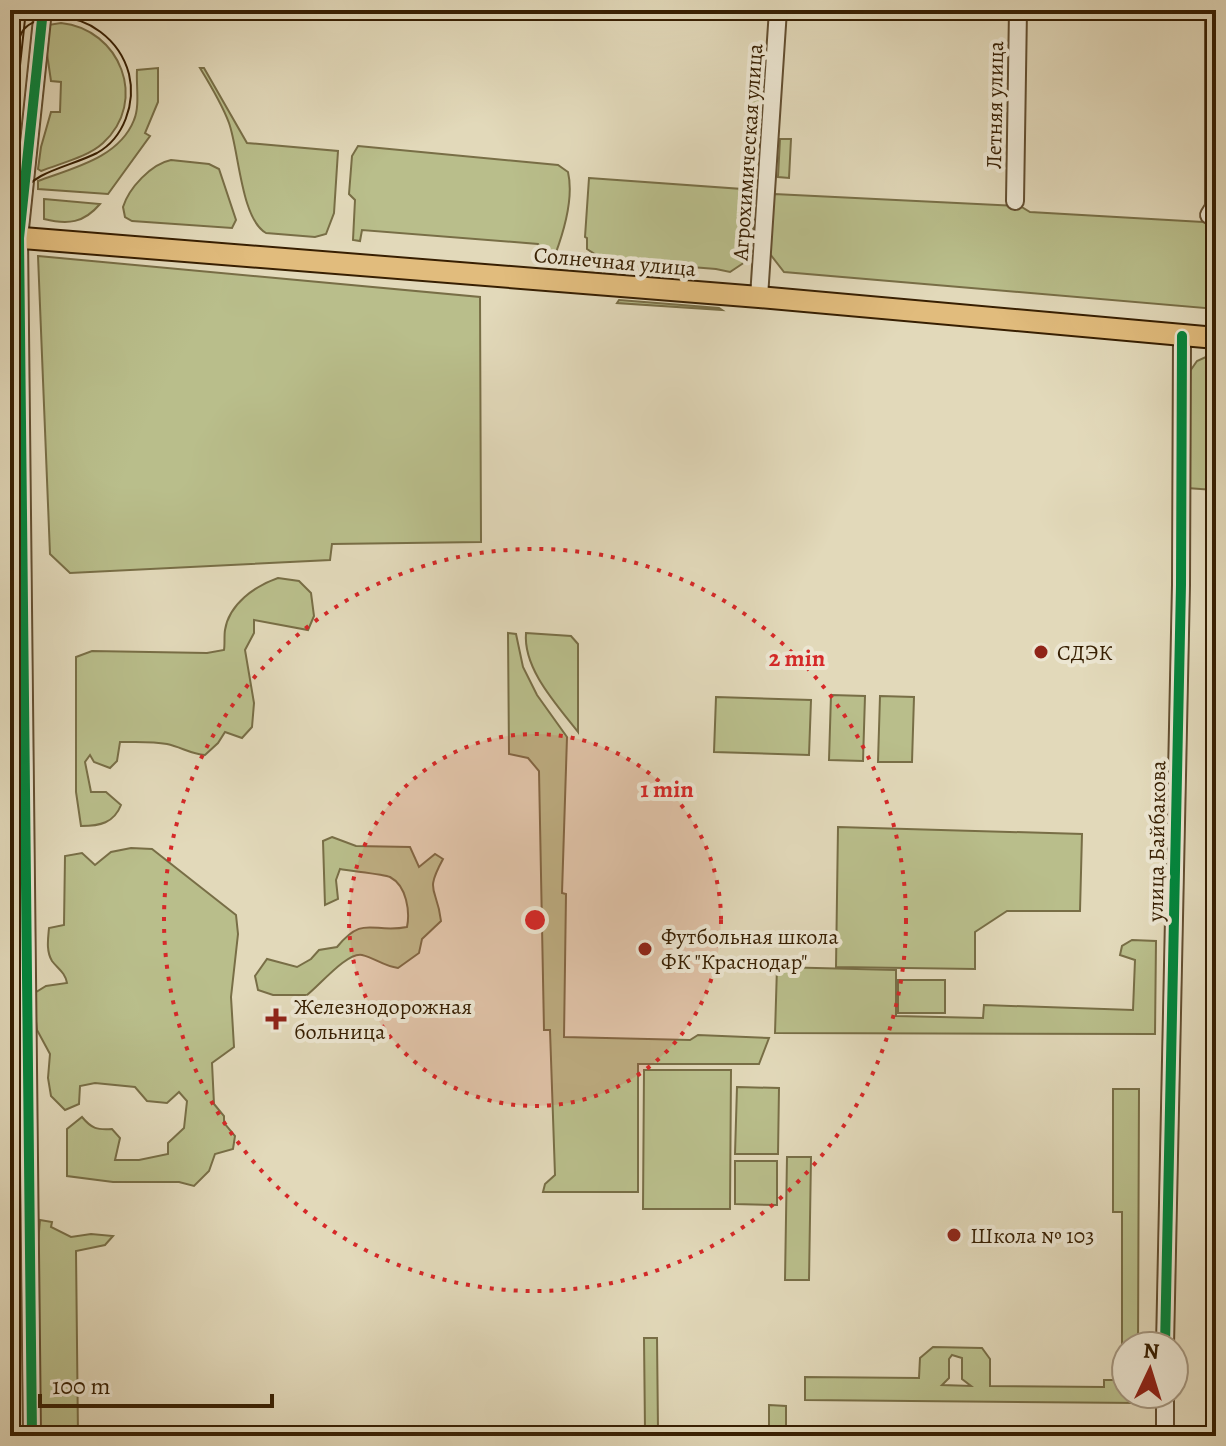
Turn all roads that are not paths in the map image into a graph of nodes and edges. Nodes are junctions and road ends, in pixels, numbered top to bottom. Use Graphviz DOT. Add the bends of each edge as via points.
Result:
graph roads {
  1 [pos="43,10"];
  2 [pos="778,10"];
  3 [pos="1018,10"];
  4 [pos="1214,10"];
  5 [pos="1015,201"];
  6 [pos="1209,215"];
  7 [pos="14,238"];
  8 [pos="759,297"];
  9 [pos="1182,336"];
  10 [pos="1216,338"];
  11 [pos="16,547"];
  12 [pos="16,579"];
  13 [pos="1165,1330"];
  14 [pos="1165,1410"];
  15 [pos="32,1436"];
  16 [pos="1165,1436"];
  1 -- 7 [label="street"];
  2 -- 8 [label="street, Агрохимическая улица"];
  3 -- 5 [label="street, Летняя улица"];
  4 -- 6 [label="street" via="1214,207"];
  7 -- 8 [label="main road, Солнечная улица"];
  7 -- 11 [label="street"];
  8 -- 9 [label="main road, Солнечная улица"];
  9 -- 10 [label="main road, Солнечная улица"];
  9 -- 13 [label="street, улица Байбакова"];
  11 -- 12 [label="street"];
  12 -- 15 [label="street"];
  14 -- 16 [label="street"];
}
